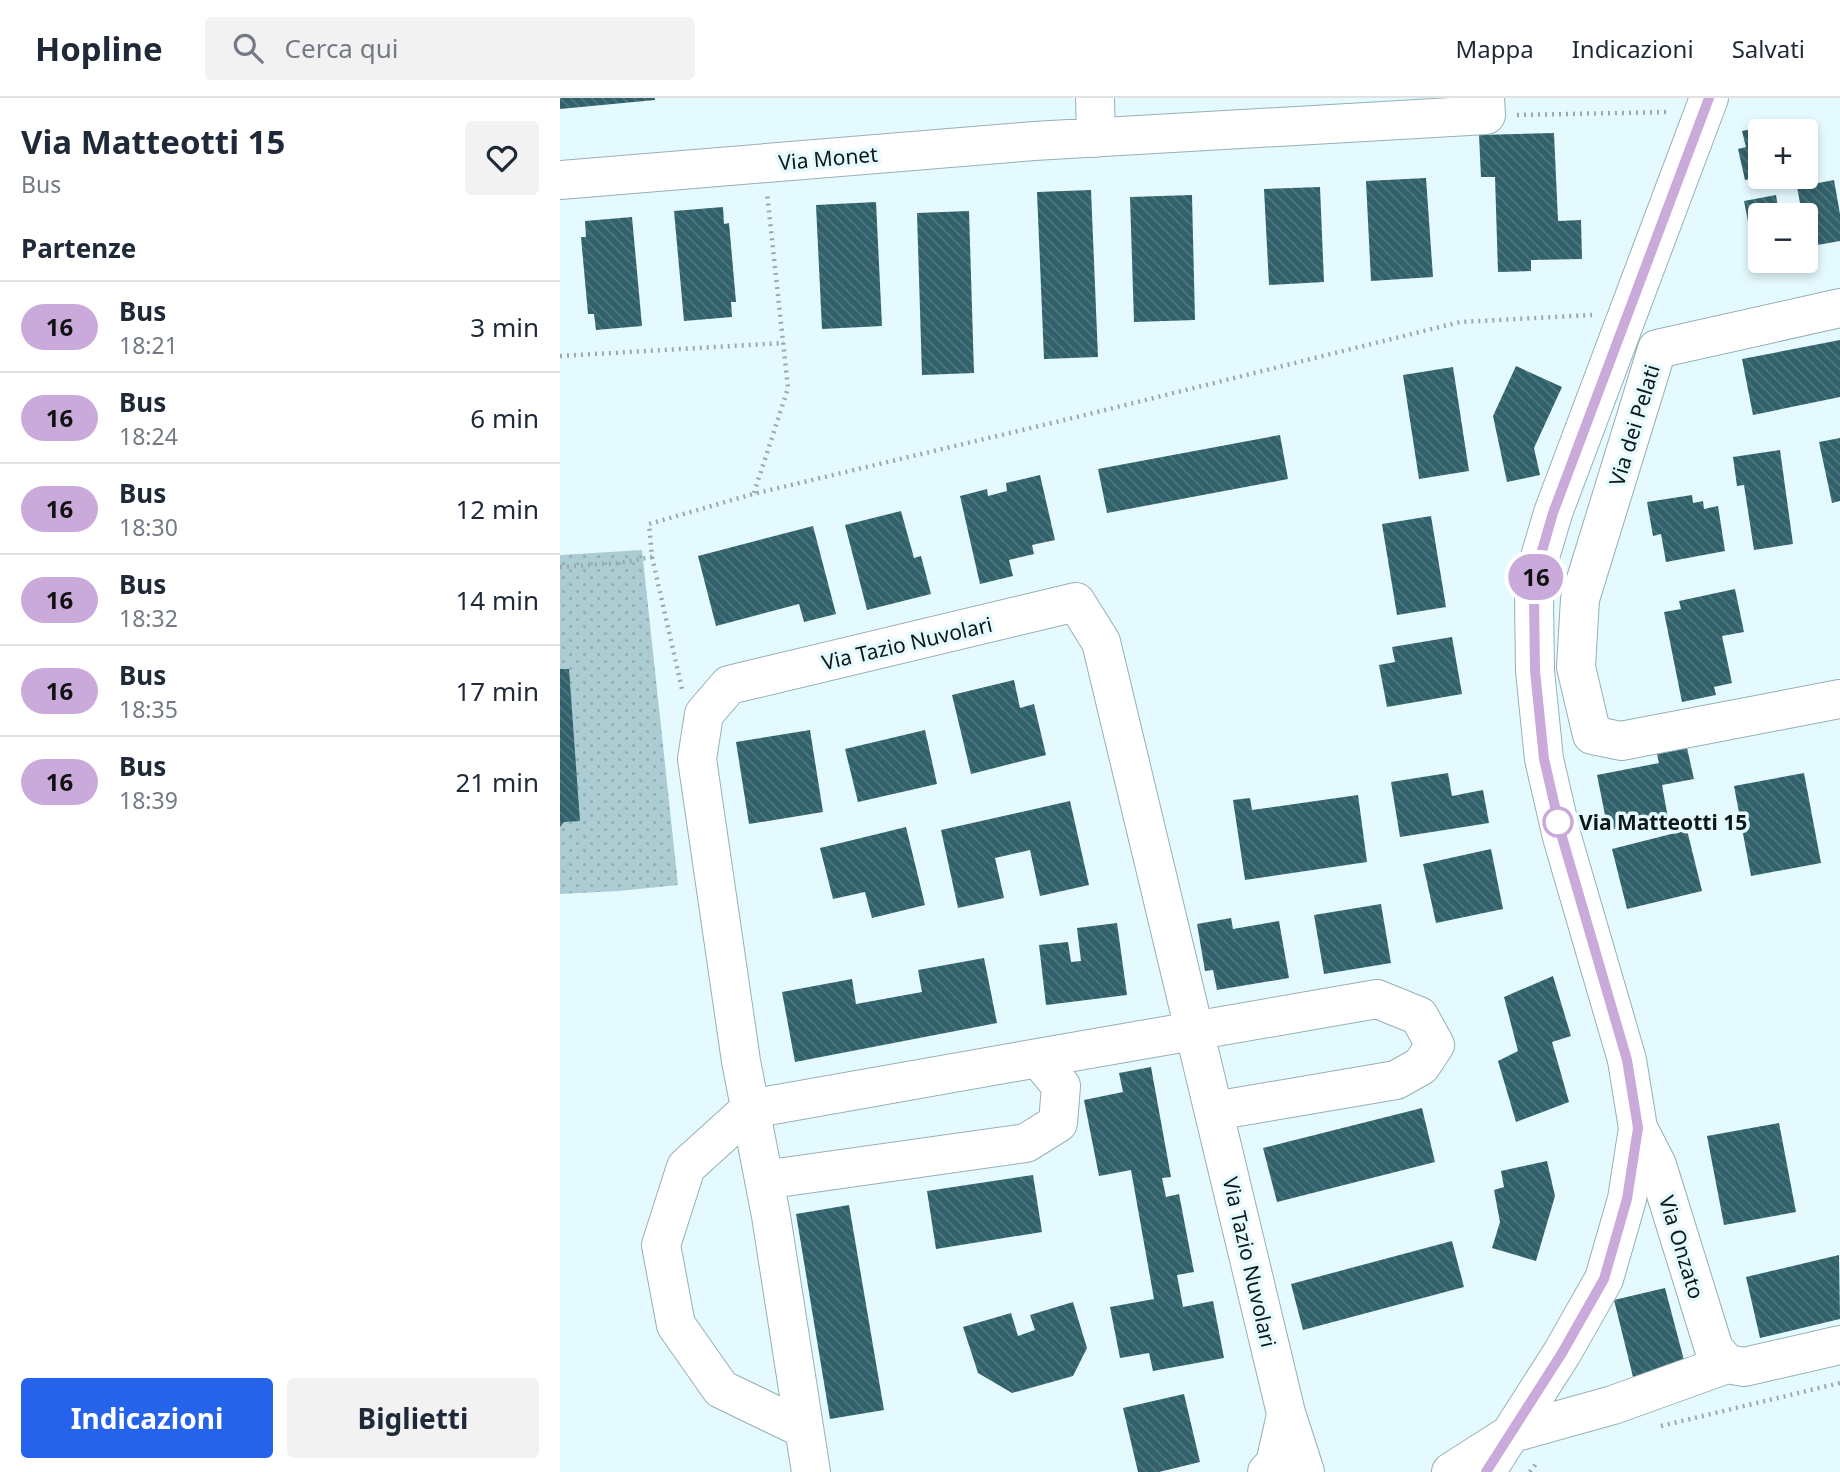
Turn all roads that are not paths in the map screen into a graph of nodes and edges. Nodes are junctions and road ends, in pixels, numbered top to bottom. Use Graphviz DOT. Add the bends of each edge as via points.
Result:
graph roads {
  1 [pos="1095,98"];
  2 [pos="1705,103"];
  3 [pos="1486,107"];
  4 [pos="1096,138"];
  5 [pos="560,180"];
  6 [pos="1840,308"];
  7 [pos="1534,596"];
  8 [pos="1580,599"];
  9 [pos="1576,667"];
  10 [pos="1535,671"];
  11 [pos="1840,699"];
  12 [pos="1195,1031"];
  13 [pos="1038,1058"];
  14 [pos="750,1109"];
  15 [pos="1214,1111"];
  16 [pos="1638,1128"];
  17 [pos="764,1180"];
  18 [pos="1840,1345"];
  19 [pos="1727,1364"];
  20 [pos="1286,1413"];
  21 [pos="804,1429"];
  22 [pos="1512,1433"];
  23 [pos="811,1472"];
  24 [pos="1268,1472"];
  25 [pos="1305,1472"];
  26 [pos="1451,1472"];
  27 [pos="1486,1472"];
  1 -- 4 [label="street"];
  2 -- 7 [label="street" via="1553,513"];
  3 -- 4 [label="street, Via Monet" via="1444,117"];
  4 -- 5 [label="street, Via Monet"];
  6 -- 8 [label="street, Via dei Pelati" via="1657,349"];
  7 -- 8 [label="street"];
  7 -- 10 [label="street"];
  8 -- 9 [label="street, Via dei Pelati"];
  9 -- 10 [label="street"];
  9 -- 11 [label="street, Via dei Pelati" via="1592,735 1621,741"];
  10 -- 16 [label="street" via="1544,759 1627,1060"];
  12 -- 13 [label="street"];
  12 -- 14 [label="street, Via Tazio Nuvolari" via="1101,642 1076,602 729,685 704,714 697,759"];
  12 -- 15 [label="street, Via Tazio Nuvolari"];
  12 -- 15 [label="street" via="1377,999 1419,1016 1434,1045 1421,1066 1396,1080"];
  13 -- 14 [label="street"];
  13 -- 17 [label="street" via="1061,1086 1058,1123 1026,1143"];
  14 -- 17 [label="street"];
  14 -- 21 [label="street" via="686,1167 661,1245 676,1325 721,1389"];
  15 -- 20 [label="street, Via Tazio Nuvolari"];
  16 -- 19 [label="street, Via Onzato" via="1657,1165 1714,1349"];
  16 -- 22 [label="street" via="1627,1199 1604,1279"];
  17 -- 21 [label="street"];
  18 -- 19 [label="street" via="1744,1367"];
  19 -- 22 [label="street" via="1613,1405"];
  20 -- 24 [label="street" via="1276,1464"];
  20 -- 25 [label="street, Via Tazio Nuvolari"];
  21 -- 23 [label="street"];
  22 -- 26 [label="street"];
  22 -- 27 [label="street"];
}
